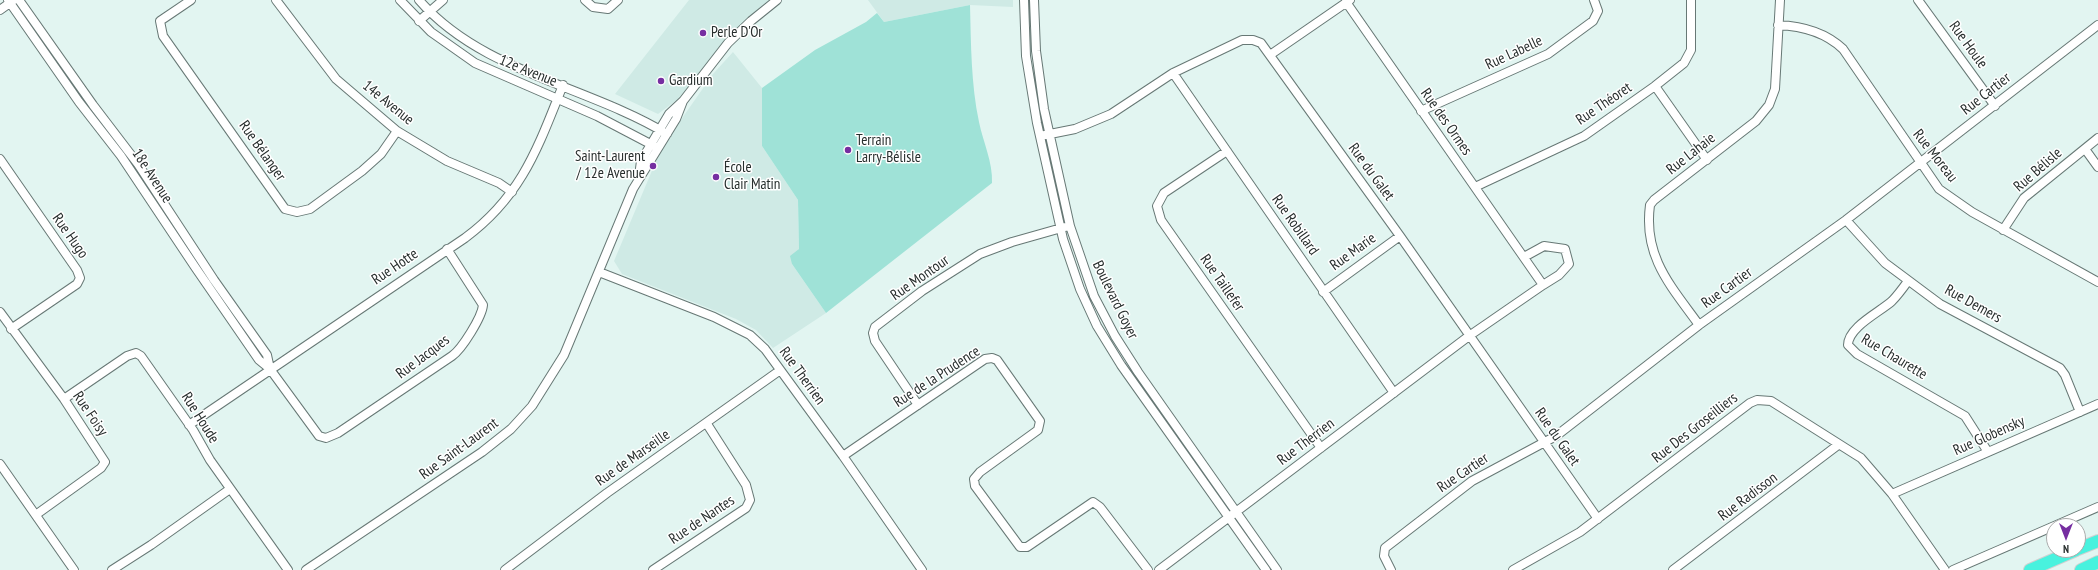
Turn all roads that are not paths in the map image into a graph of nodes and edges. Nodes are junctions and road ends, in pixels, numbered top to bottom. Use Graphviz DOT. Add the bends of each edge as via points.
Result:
graph roads {
  1 [pos="19,0"];
  2 [pos="190,0"];
  3 [pos="276,0"];
  4 [pos="400,0"];
  5 [pos="420,0"];
  6 [pos="443,0"];
  7 [pos="585,0"];
  8 [pos="618,0"];
  9 [pos="777,0"];
  10 [pos="1024,0"];
  11 [pos="1034,0"];
  12 [pos="1594,0"];
  13 [pos="1691,0"];
  14 [pos="1780,0"];
  15 [pos="1918,0"];
  16 [pos="10,1"];
  17 [pos="1348,1"];
  18 [pos="0,10"];
  19 [pos="430,11"];
  20 [pos="419,20"];
  21 [pos="1778,25"];
  22 [pos="2098,25"];
  23 [pos="1270,55"];
  24 [pos="1173,73"];
  25 [pos="563,85"];
  26 [pos="1655,86"];
  27 [pos="558,98"];
  28 [pos="1995,106"];
  29 [pos="1421,110"];
  30 [pos="397,131"];
  31 [pos="663,132"];
  32 [pos="1050,134"];
  33 [pos="1040,136"];
  34 [pos="2098,138"];
  35 [pos="655,146"];
  36 [pos="2085,149"];
  37 [pos="1226,151"];
  38 [pos="0,159"];
  39 [pos="1707,160"];
  40 [pos="1920,163"];
  41 [pos="2098,166"];
  42 [pos="1475,187"];
  43 [pos="512,192"];
  44 [pos="1846,220"];
  45 [pos="1070,226"];
  46 [pos="1060,228"];
  47 [pos="2003,230"];
  48 [pos="1400,236"];
  49 [pos="447,249"];
  50 [pos="1524,257"];
  51 [pos="599,272"];
  52 [pos="1908,281"];
  53 [pos="2098,282"];
  54 [pos="1543,285"];
  55 [pos="1323,292"];
  56 [pos="0,312"];
  57 [pos="1699,325"];
  58 [pos="11,329"];
  59 [pos="1469,336"];
  60 [pos="270,368"];
  61 [pos="779,371"];
  62 [pos="1394,393"];
  63 [pos="64,399"];
  64 [pos="2098,404"];
  65 [pos="918,405"];
  66 [pos="2080,412"];
  67 [pos="706,424"];
  68 [pos="189,425"];
  69 [pos="326,438"];
  70 [pos="1545,444"];
  71 [pos="1838,445"];
  72 [pos="1321,448"];
  73 [pos="1988,452"];
  74 [pos="843,456"];
  75 [pos="0,464"];
  76 [pos="230,489"];
  77 [pos="1892,494"];
  78 [pos="2098,507"];
  79 [pos="1236,512"];
  80 [pos="37,514"];
  81 [pos="1228,517"];
  82 [pos="1598,519"];
  83 [pos="2098,540"];
  84 [pos="2086,546"];
  85 [pos="2058,558"];
  86 [pos="2098,562"];
  87 [pos="510,569"];
  88 [pos="74,570"];
  89 [pos="112,570"];
  90 [pos="288,570"];
  91 [pos="306,570"];
  92 [pos="653,570"];
  93 [pos="922,570"];
  94 [pos="1148,570"];
  95 [pos="1159,570"];
  96 [pos="1266,570"];
  97 [pos="1277,570"];
  98 [pos="1391,570"];
  99 [pos="1513,570"];
  100 [pos="1673,570"];
  101 [pos="1945,570"];
  102 [pos="1953,570"];
  103 [pos="2030,570"];
  104 [pos="2081,570"];
  1 -- 60 [label="street, 18e Avenue" via="138,164 267,356"];
  2 -- 30 [label="street, Rue Bélanger" via="160,21 163,36 285,209 297,212 310,209 381,154"];
  3 -- 30 [label="street, 14e Avenue" via="336,79"];
  4 -- 20 [label="street, 12e Avenue"];
  5 -- 19 [label="street, 12e Avenue"];
  6 -- 19 [label="street"];
  7 -- 8 [label="street" via="593,7 608,9"];
  9 -- 31 [label="street, Rue Saint-Laurent" via="728,43 683,101 676,119"];
  10 -- 33 [label="street, Boulevard Goyer" via="1026,56"];
  11 -- 32 [label="street, Boulevard Goyer" via="1038,69"];
  12 -- 29 [label="street, Rue Labelle" via="1598,11 1593,21 1548,54"];
  13 -- 26 [label="street, Rue Théoret" via="1691,50 1684,63"];
  14 -- 21 [label="street, Rue Lahaie"];
  15 -- 28 [label="street, Rue Houle"];
  16 -- 18 [label="street"];
  16 -- 60 [label="street, 18e Avenue" via="79,102 121,156 259,360"];
  17 -- 23 [label="street"];
  17 -- 29 [label="street, Rue des Ormes"];
  19 -- 20 [label="street"];
  19 -- 25 [label="street, 12e Avenue" via="464,39 488,54"];
  20 -- 27 [label="street, 12e Avenue" via="438,38 475,63"];
  21 -- 39 [label="street, Rue Lahaie" via="1775,89 1769,105 1756,121"];
  21 -- 40 [label="street, Rue Moreau" via="1794,25 1834,40 1843,49"];
  22 -- 28 [label="street, Rue Cartier"];
  23 -- 24 [label="street, Rue du Galet" via="1261,43 1242,40"];
  23 -- 48 [label="street, Rue du Galet"];
  24 -- 32 [label="street, Rue du Galet" via="1111,114 1075,129"];
  24 -- 37 [label="street, Rue Robillard"];
  25 -- 27 [label="street, Rue Hotte"];
  25 -- 31 [label="street, 12e Avenue"];
  26 -- 39 [label="street"];
  26 -- 42 [label="street, Rue Théoret" via="1584,136"];
  27 -- 35 [label="street, 12e Avenue"];
  27 -- 43 [label="street, Rue Hotte" via="531,163"];
  28 -- 40 [label="street, Rue Cartier"];
  29 -- 42 [label="street, Rue des Ormes"];
  30 -- 43 [label="street, 14e Avenue" via="447,161 499,183"];
  31 -- 35 [label="street, Rue Saint-Laurent"];
  32 -- 33 [label="street, Rue du Galet"];
  32 -- 45 [label="street, Boulevard Goyer"];
  33 -- 46 [label="street, Boulevard Goyer"];
  34 -- 36 [label="street, Rue Bélisle"];
  35 -- 51 [label="street, Rue Saint-Laurent" via="649,166 639,176"];
  36 -- 41 [label="street"];
  36 -- 47 [label="street, Rue Bélisle" via="2024,198"];
  37 -- 55 [label="street, Rue Robillard"];
  37 -- 72 [label="street, Rue Taillefer" via="1164,193 1157,206 1160,220"];
  38 -- 58 [label="street, Rue Hugo" via="80,278 77,284"];
  39 -- 57 [label="street, Rue Lahaie" via="1654,200 1650,205 1649,214 1651,242 1657,265"];
  40 -- 44 [label="street, Rue Cartier"];
  40 -- 47 [label="street, Rue Moreau" via="1939,189"];
  42 -- 50 [label="street, Rue des Ormes"];
  43 -- 49 [label="street, Rue Hotte" via="487,220"];
  44 -- 52 [label="street, Rue Demers" via="1885,263"];
  44 -- 57 [label="street, Rue Cartier"];
  45 -- 46 [label="street, Rue Montour"];
  45 -- 79 [label="street, Boulevard Goyer" via="1094,296 1115,336"];
  46 -- 65 [label="street, Rue Montour" via="980,254 922,291 875,327 875,341"];
  46 -- 81 [label="street, Boulevard Goyer" via="1080,288 1104,338"];
  47 -- 53 [label="street, Rue Moreau"];
  48 -- 55 [label="street, Rue Marie"];
  48 -- 59 [label="street, Rue du Galet"];
  49 -- 60 [label="street, Rue Hotte"];
  49 -- 69 [label="street, Rue Jacques" via="483,305 461,347 446,361 338,434"];
  50 -- 54 [label="street, Rue des Ormes"];
  50 -- 54 [label="street" via="1544,246 1565,248 1569,264"];
  51 -- 61 [label="street, Rue Therrien" via="714,317 750,335 765,349"];
  51 -- 91 [label="street, Rue Saint-Laurent" via="560,364 532,406 511,429 477,456"];
  52 -- 66 [label="street, Rue Demers" via="1940,304 2054,363 2065,376"];
  52 -- 73 [label="street, Rue Chaurette" via="1892,301 1862,322 1848,341 1848,345 1857,354 1965,416"];
  54 -- 59 [label="street"];
  55 -- 62 [label="street, Rue Robillard"];
  56 -- 58 [label="street, Rue Foisy"];
  57 -- 70 [label="street, Rue Cartier"];
  58 -- 63 [label="street, Rue Foisy"];
  59 -- 62 [label="street, Rue Therrien"];
  59 -- 70 [label="street, Rue du Galet"];
  60 -- 68 [label="street, Rue Hotte"];
  60 -- 69 [label="street, 18e Avenue" via="315,432"];
  61 -- 67 [label="street, Rue de Marseille"];
  61 -- 74 [label="street, Rue Therrien"];
  62 -- 72 [label="street, Rue Therrien"];
  63 -- 68 [label="street, Rue Houde" via="127,356 136,353 141,356"];
  63 -- 80 [label="street, Rue Foisy" via="105,462 101,468"];
  64 -- 66 [label="street, Rue Globensky"];
  65 -- 74 [label="street, Rue de la Prudence"];
  65 -- 94 [label="street, Rue de la Prudence" via="985,359 997,360 1040,422 1038,430 980,472 974,479 975,486 1020,547 1027,547 1093,502 1100,507"];
  66 -- 73 [label="street, Rue Globensky"];
  67 -- 87 [label="street, Rue de Marseille" via="607,493"];
  67 -- 92 [label="street, Rue de Nantes" via="746,485 750,500 746,508"];
  68 -- 76 [label="street, Rue Houde"];
  70 -- 82 [label="street, Rue du Galet"];
  70 -- 98 [label="street, Rue Cartier" via="1533,447 1472,480 1385,548 1384,556"];
  71 -- 77 [label="street, Rue Des Groseilliers" via="1861,458"];
  71 -- 82 [label="street, Rue Des Groseilliers" via="1771,401 1757,400"];
  71 -- 100 [label="street, Rue Radisson"];
  72 -- 79 [label="street, Rue Therrien"];
  73 -- 77 [label="street, Rue Globensky"];
  74 -- 93 [label="street, Rue Therrien"];
  75 -- 80 [label="street"];
  76 -- 89 [label="street"];
  76 -- 90 [label="street, Rue Houde"];
  77 -- 101 [label="street, Rue Des Groseilliers"];
  78 -- 102 [label="street"];
  79 -- 81 [label="street, Rue Therrien"];
  79 -- 97 [label="street, Boulevard Goyer"];
  80 -- 88 [label="street"];
  81 -- 95 [label="street, Rue Therrien"];
  81 -- 96 [label="street, Boulevard Goyer"];
  82 -- 99 [label="street, Rue Des Groseilliers"];
  83 -- 84 [label="highway"];
  85 -- 103 [label="highway"];
  86 -- 104 [label="highway"];
}
